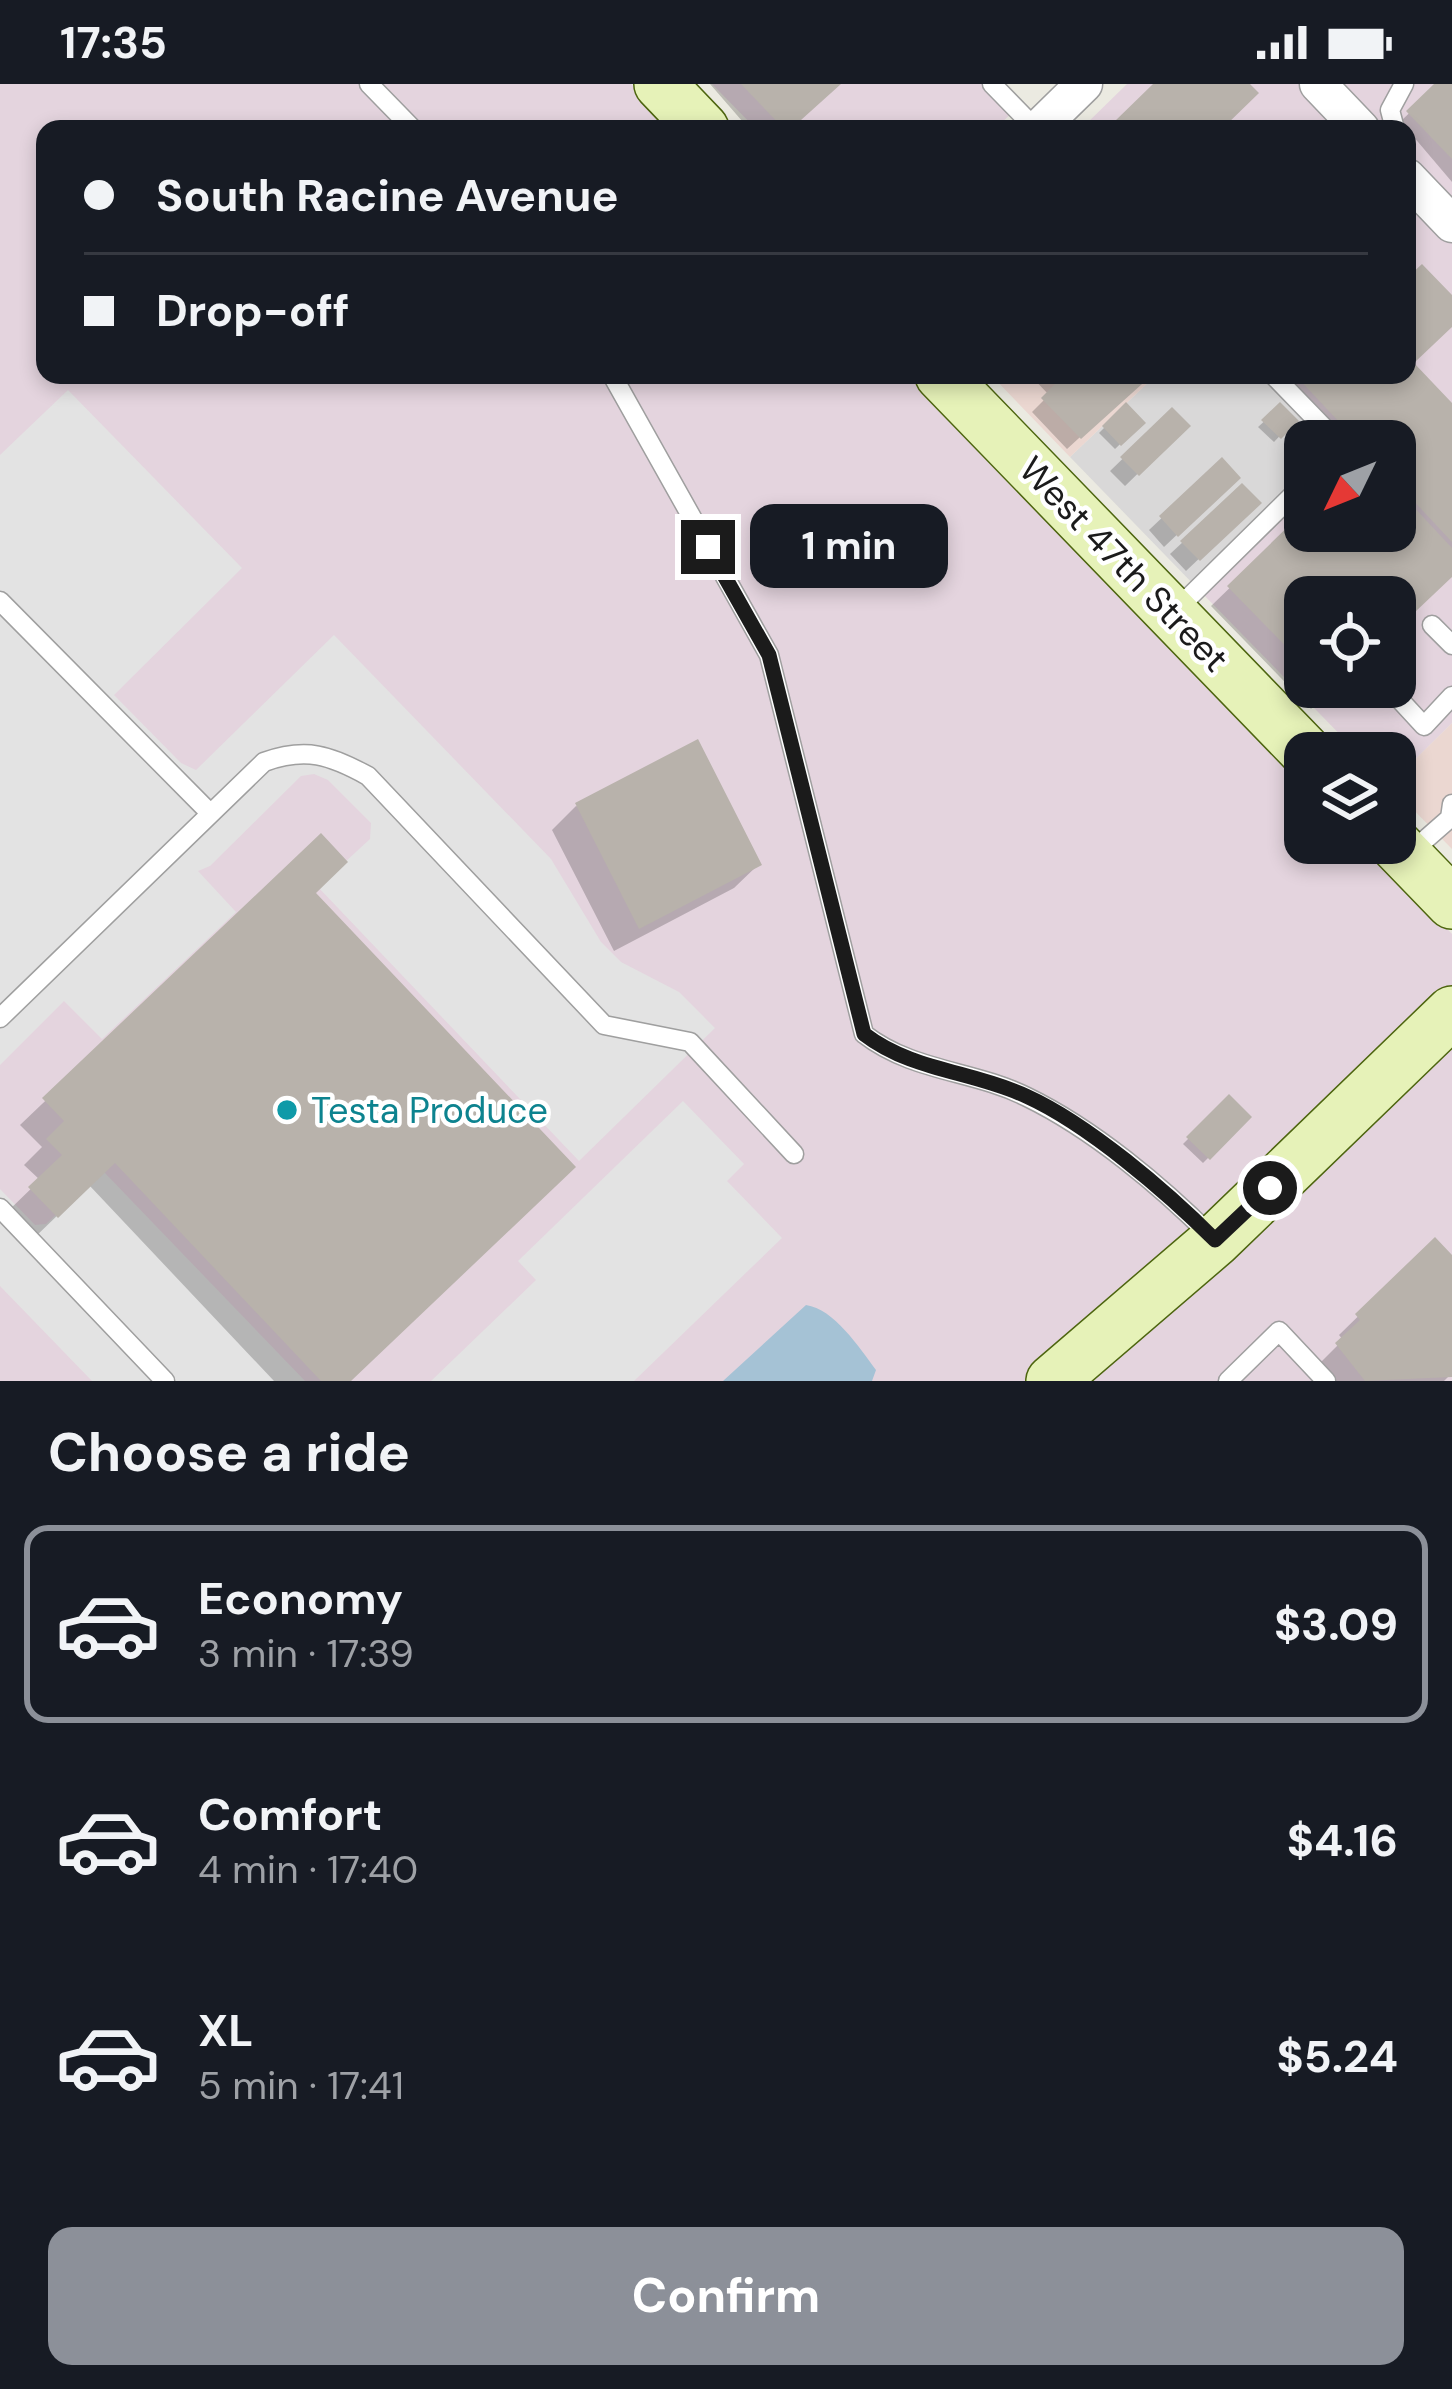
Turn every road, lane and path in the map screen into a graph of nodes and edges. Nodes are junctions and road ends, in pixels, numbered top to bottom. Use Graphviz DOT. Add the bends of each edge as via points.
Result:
graph roads {
  1 [pos="369,84"];
  2 [pos="660,84"];
  3 [pos="992,84"];
  4 [pos="1084,84"];
  5 [pos="1318,84"];
  6 [pos="1404,84"];
  7 [pos="404,120"];
  8 [pos="694,120"];
  9 [pos="1028,120"];
  10 [pos="1046,120"];
  11 [pos="1352,120"];
  12 [pos="1393,120"];
  13 [pos="1416,186"];
  14 [pos="1452,224"];
  15 [pos="617,384"];
  16 [pos="950,384"];
  17 [pos="1283,384"];
  18 [pos="1317,420"];
  19 [pos="1284,504"];
  20 [pos="0,601"];
  21 [pos="1172,614"];
  22 [pos="1432,626"];
  23 [pos="1452,645"];
  24 [pos="1452,696"];
  25 [pos="1407,708"];
  26 [pos="1287,732"];
  27 [pos="1452,804"];
  28 [pos="208,811"];
  29 [pos="1429,874"];
  30 [pos="1452,1012"];
  31 [pos="0,1018"];
  32 [pos="794,1154"];
  33 [pos="0,1208"];
  34 [pos="1215,1240"];
  35 [pos="165,1381"];
  36 [pos="1052,1381"];
  37 [pos="1228,1381"];
  38 [pos="1326,1381"];
  1 -- 7 [label="lane"];
  2 -- 8 [label="main road"];
  3 -- 9 [label="lane"];
  4 -- 10 [label="street"];
  5 -- 11 [label="street"];
  6 -- 12 [label="lane"];
  13 -- 14 [label="street"];
  15 -- 34 [label="lane" via="769,655 864,1034 891,1055 1027,1096 1160,1185"];
  16 -- 21 [label="main road, West 47th Street"];
  17 -- 18 [label="lane"];
  19 -- 21 [label="lane"];
  20 -- 28 [label="lane"];
  21 -- 26 [label="main road, West 47th Street"];
  22 -- 23 [label="lane"];
  24 -- 25 [label="lane" via="1424,726"];
  27 -- 29 [label="lane"];
  28 -- 31 [label="lane"];
  28 -- 32 [label="lane" via="264,762 293,751 331,755 368,776 604,1025 690,1042"];
  30 -- 34 [label="main road"];
  33 -- 35 [label="lane"];
  34 -- 36 [label="main road"];
  37 -- 38 [label="lane" via="1280,1331"];
}
